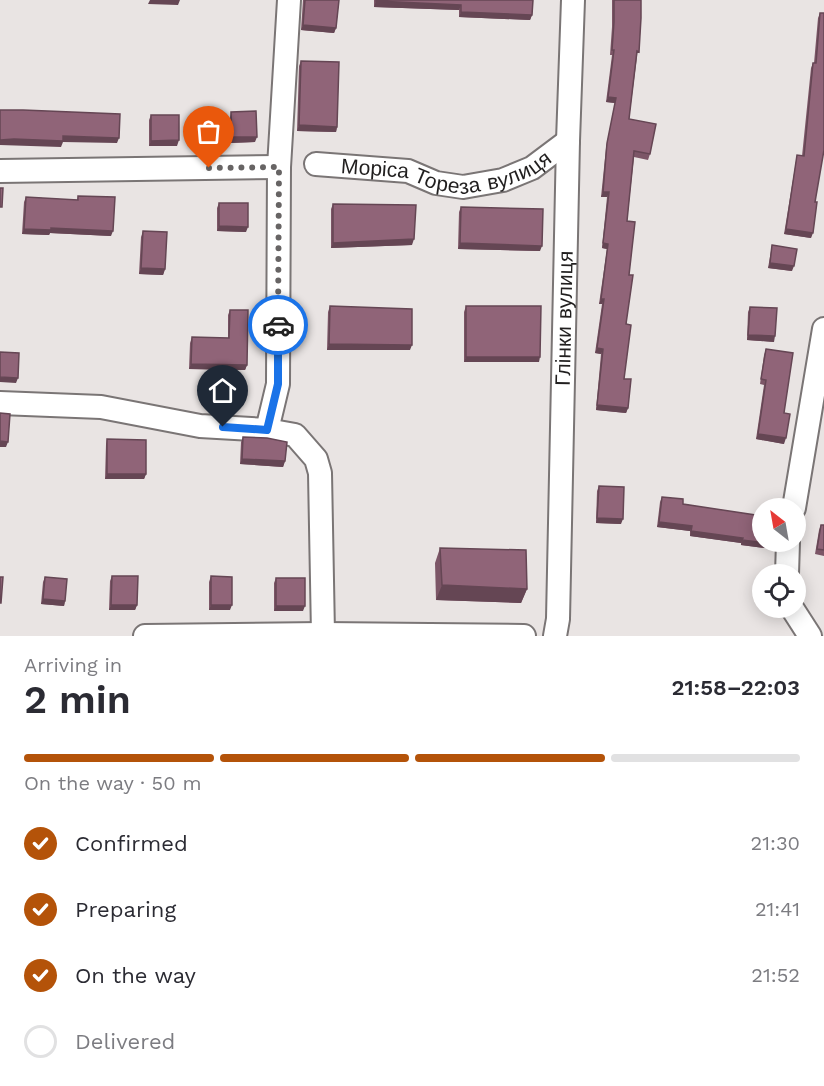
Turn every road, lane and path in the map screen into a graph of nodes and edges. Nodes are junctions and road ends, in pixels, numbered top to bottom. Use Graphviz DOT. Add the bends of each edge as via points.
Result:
graph roads {
  1 [pos="289,0"];
  2 [pos="573,0"];
  3 [pos="568,141"];
  4 [pos="316,165"];
  5 [pos="279,167"];
  6 [pos="0,171"];
  7 [pos="824,329"];
  8 [pos="0,402"];
  9 [pos="267,430"];
  10 [pos="796,498"];
  11 [pos="798,618"];
  12 [pos="323,634"];
  13 [pos="145,636"];
  14 [pos="524,636"];
  15 [pos="555,636"];
  16 [pos="810,636"];
  1 -- 5 [label="street"];
  2 -- 3 [label="street, Глінки вулиця"];
  3 -- 4 [label="street, Моріса Тореза вулиця" via="532,168 502,180 463,187 436,183 408,171"];
  3 -- 15 [label="street, Глінки вулиця"];
  5 -- 6 [label="street"];
  5 -- 9 [label="street" via="278,384"];
  7 -- 10 [label="street"];
  8 -- 9 [label="street" via="101,407 201,426"];
  9 -- 12 [label="street" via="296,435 316,459 320,473"];
  11 -- 16 [label="street"];
  12 -- 13 [label="street"];
  12 -- 14 [label="street"];
}
